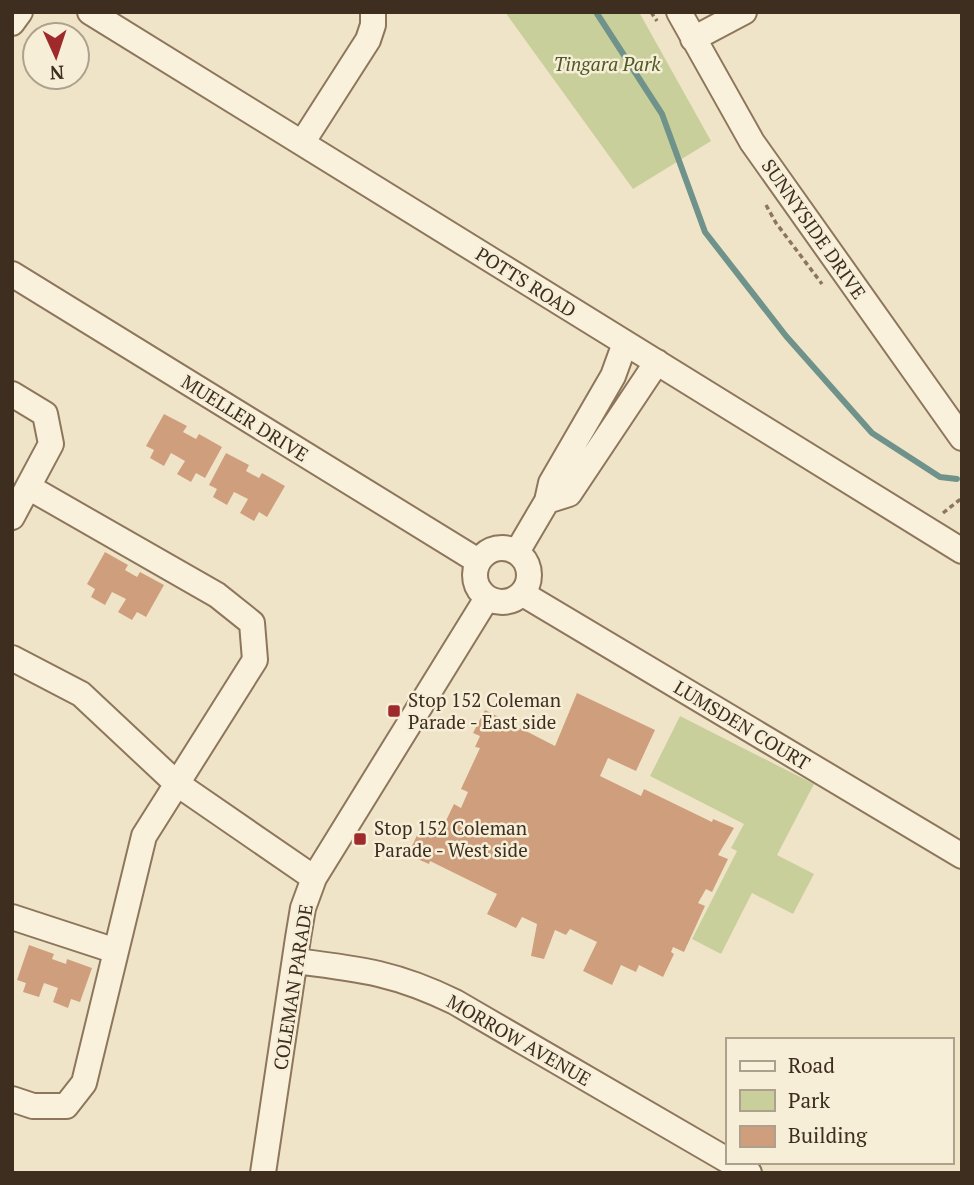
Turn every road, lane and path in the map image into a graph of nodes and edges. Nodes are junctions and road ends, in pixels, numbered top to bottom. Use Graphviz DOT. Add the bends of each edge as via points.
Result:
graph roads {
  1 [pos="20,12"];
  2 [pos="90,12"];
  3 [pos="373,12"];
  4 [pos="679,12"];
  5 [pos="744,12"];
  6 [pos="12,23"];
  7 [pos="694,39"];
  8 [pos="302,143"];
  9 [pos="12,274"];
  10 [pos="625,343"];
  11 [pos="657,362"];
  12 [pos="12,394"];
  13 [pos="962,438"];
  14 [pos="30,488"];
  15 [pos="547,501"];
  16 [pos="12,517"];
  17 [pos="962,551"];
  18 [pos="517,552"];
  19 [pos="478,561"];
  20 [pos="523,594"];
  21 [pos="487,598"];
  22 [pos="12,658"];
  23 [pos="176,783"];
  24 [pos="962,856"];
  25 [pos="314,878"];
  26 [pos="12,917"];
  27 [pos="116,951"];
  28 [pos="296,961"];
  29 [pos="12,1099"];
  30 [pos="726,1159"];
  31 [pos="264,1173"];
  1 -- 6 [label="street"];
  2 -- 8 [label="street, POTTS ROAD"];
  3 -- 8 [label="street" via="368,40"];
  4 -- 7 [label="street, SUNNYSIDE DRIVE"];
  5 -- 7 [label="street"];
  7 -- 13 [label="street, SUNNYSIDE DRIVE" via="752,142"];
  8 -- 10 [label="street, POTTS ROAD"];
  9 -- 19 [label="street, MUELLER DRIVE"];
  10 -- 11 [label="street, POTTS ROAD"];
  10 -- 15 [label="street" via="613,376 551,483"];
  11 -- 15 [label="street" via="569,495"];
  11 -- 17 [label="street, POTTS ROAD"];
  12 -- 14 [label="street" via="45,415 51,444"];
  14 -- 16 [label="street"];
  14 -- 23 [label="street" via="217,595 252,623 255,660"];
  15 -- 18 [label="street"];
  18 -- 19 [label="street" via="501,548"];
  18 -- 20 [label="street" via="530,574"];
  19 -- 21 [label="street" via="475,577"];
  20 -- 21 [label="street" via="504,603"];
  20 -- 24 [label="street, LUMSDEN COURT"];
  21 -- 25 [label="street, COLEMAN PARADE"];
  22 -- 23 [label="street" via="81,694"];
  23 -- 25 [label="street"];
  23 -- 27 [label="street" via="144,836"];
  25 -- 28 [label="street, COLEMAN PARADE" via="303,908"];
  26 -- 27 [label="street"];
  27 -- 29 [label="street" via="84,1083 66,1106 33,1106"];
  28 -- 30 [label="street, MORROW AVENUE" via="377,971 416,983"];
  28 -- 31 [label="street, COLEMAN PARADE"];
}
